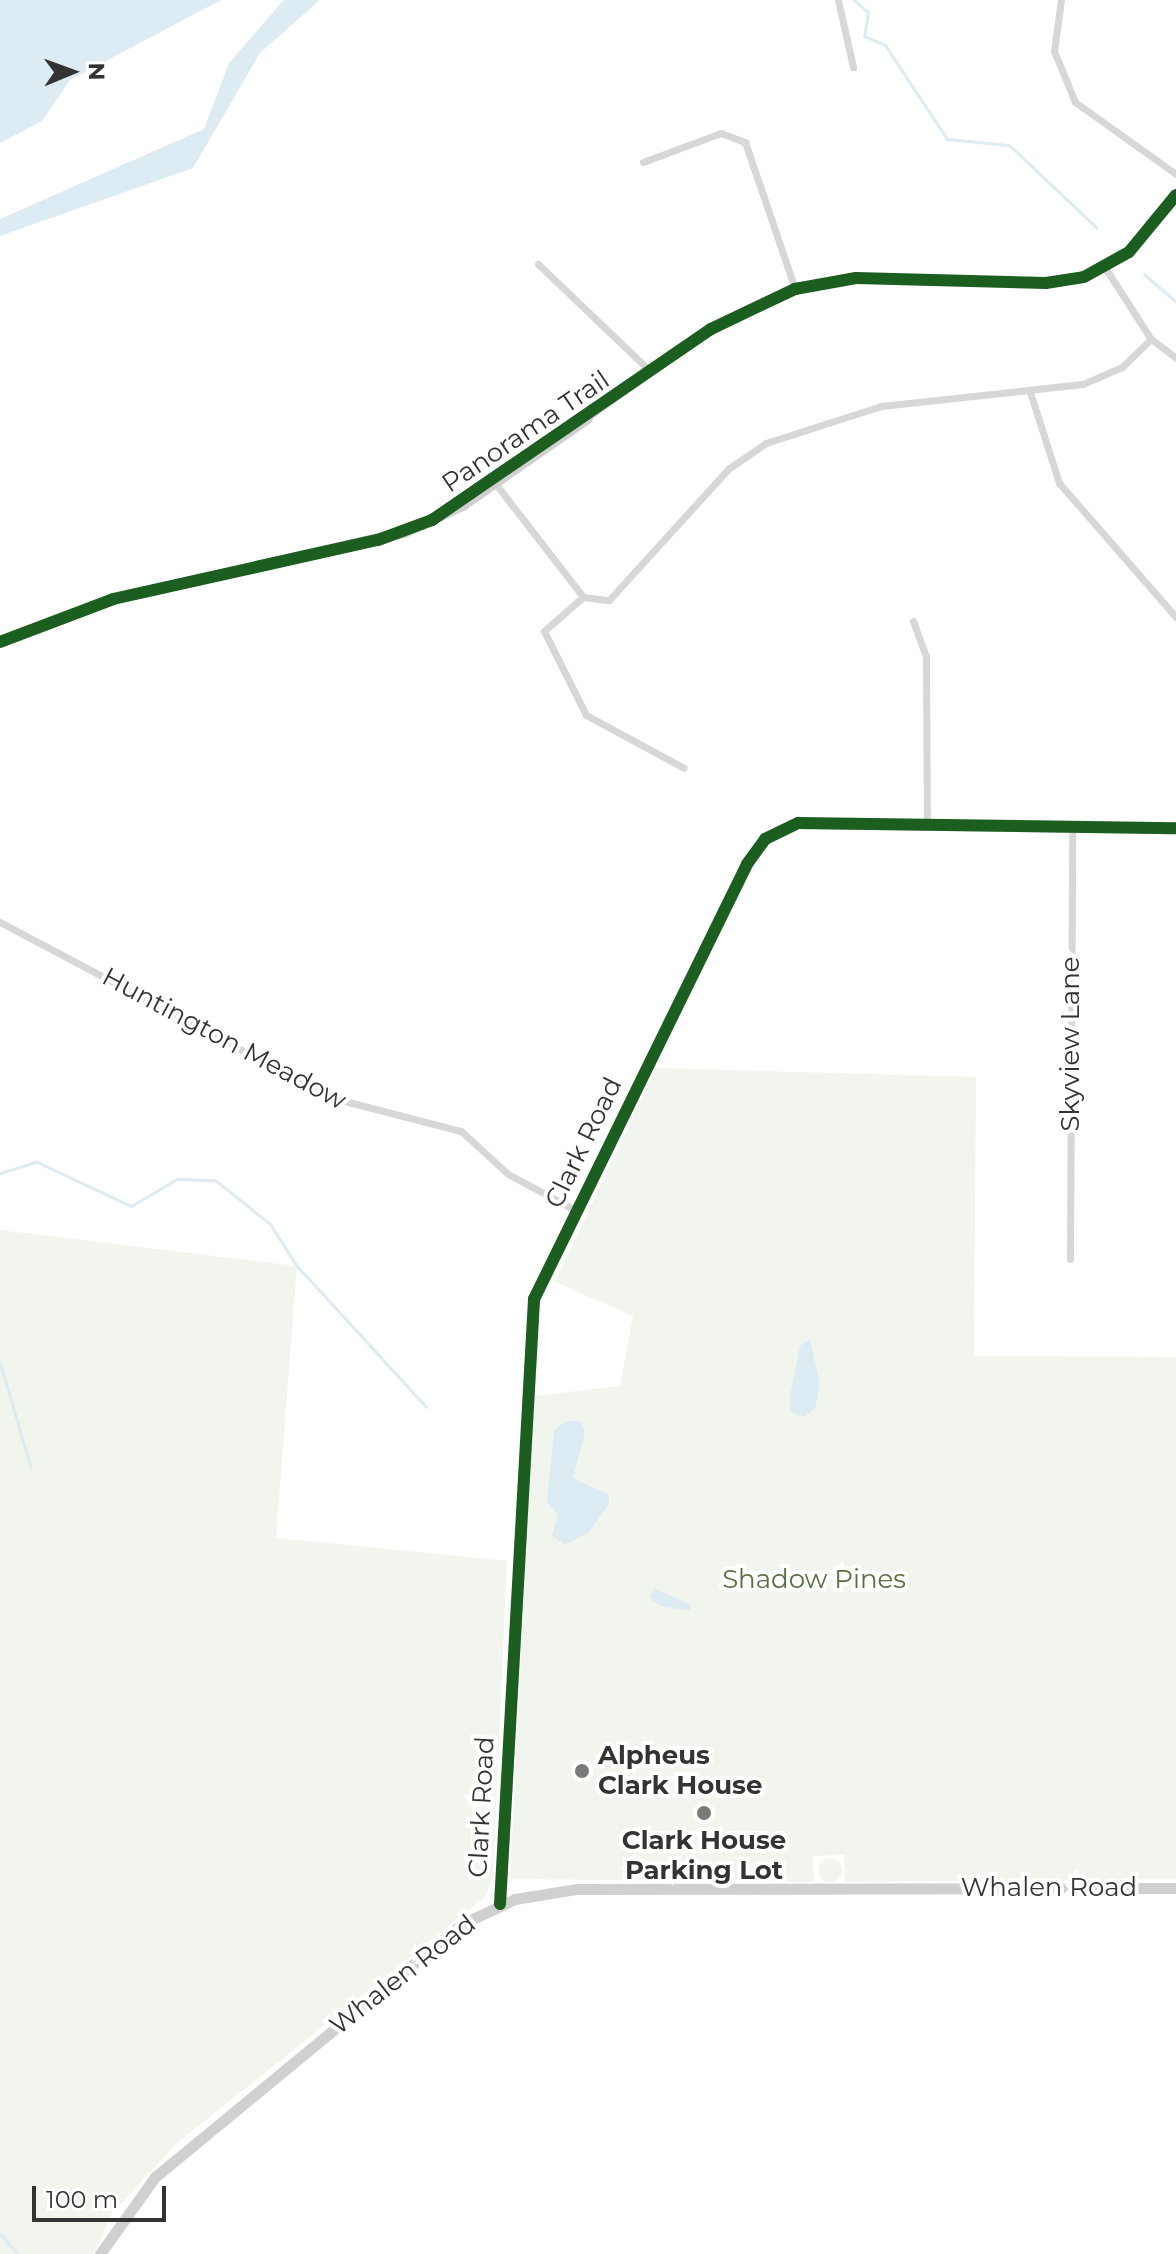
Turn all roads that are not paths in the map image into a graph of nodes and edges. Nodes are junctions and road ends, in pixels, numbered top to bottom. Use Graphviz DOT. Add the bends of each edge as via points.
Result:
graph roads {
  1 [pos="838,0"];
  2 [pos="1061,0"];
  3 [pos="853,67"];
  4 [pos="643,162"];
  5 [pos="1176,174"];
  6 [pos="1176,195"];
  7 [pos="538,264"];
  8 [pos="1106,269"];
  9 [pos="795,289"];
  10 [pos="1151,339"];
  11 [pos="1176,358"];
  12 [pos="651,372"];
  13 [pos="1030,392"];
  14 [pos="587,418"];
  15 [pos="495,483"];
  16 [pos="583,597"];
  17 [pos="1176,617"];
  18 [pos="913,621"];
  19 [pos="0,642"];
  20 [pos="684,768"];
  21 [pos="927,826"];
  22 [pos="1072,828"];
  23 [pos="1176,828"];
  24 [pos="0,922"];
  25 [pos="575,1210"];
  26 [pos="1070,1259"];
  27 [pos="1176,1888"];
  28 [pos="500,1904"];
  29 [pos="100,2254"];
  1 -- 3 [label="street"];
  2 -- 5 [label="street" via="1054,51 1075,102"];
  4 -- 9 [label="street" via="721,133 745,142"];
  6 -- 8 [label="street, Panorama Trail" via="1149,233"];
  7 -- 12 [label="street"];
  8 -- 9 [label="street, Panorama Trail" via="1046,283 856,278"];
  8 -- 10 [label="street"];
  9 -- 12 [label="street, Panorama Trail" via="711,329"];
  10 -- 11 [label="street"];
  10 -- 13 [label="street" via="1108,376"];
  12 -- 14 [label="street, Panorama Trail"];
  13 -- 16 [label="street" via="881,406 766,443 715,483 624,591 602,601"];
  13 -- 17 [label="street" via="1059,483"];
  14 -- 15 [label="street, Panorama Trail"];
  15 -- 16 [label="street"];
  15 -- 19 [label="street, Panorama Trail" via="404,532 113,599"];
  16 -- 20 [label="street" via="544,631 586,715"];
  18 -- 21 [label="street" via="926,656"];
  21 -- 22 [label="street, Clark Road"];
  21 -- 25 [label="street, Clark Road" via="798,823 765,839"];
  22 -- 23 [label="street, Clark Road"];
  22 -- 26 [label="street, Skyview Lane"];
  24 -- 25 [label="street, Huntington Meadow" via="333,1098 461,1131 519,1182"];
  25 -- 28 [label="street, Clark Road" via="539,1286 529,1326"];
  27 -- 28 [label="street, Whalen Road" via="577,1889"];
  28 -- 29 [label="street, Whalen Road" via="462,1924 155,2177"];
}
